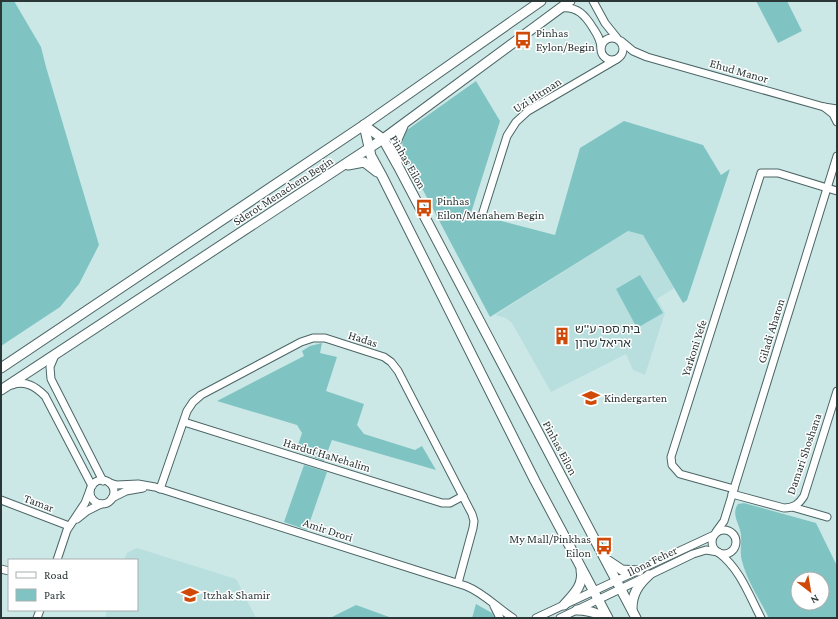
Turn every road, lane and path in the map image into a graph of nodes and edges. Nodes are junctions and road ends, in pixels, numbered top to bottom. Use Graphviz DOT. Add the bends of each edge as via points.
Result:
graph roads {
  1 [pos="541,1"];
  2 [pos="570,1"];
  3 [pos="593,1"];
  4 [pos="560,8"];
  5 [pos="619,40"];
  6 [pos="601,50"];
  7 [pos="647,57"];
  8 [pos="618,58"];
  9 [pos="591,75"];
  10 [pos="824,107"];
  11 [pos="837,109"];
  12 [pos="837,121"];
  13 [pos="364,125"];
  14 [pos="403,125"];
  15 [pos="383,139"];
  16 [pos="368,148"];
  17 [pos="837,156"];
  18 [pos="343,166"];
  19 [pos="398,166"];
  20 [pos="382,176"];
  21 [pos="827,188"];
  22 [pos="837,191"];
  23 [pos="483,212"];
  24 [pos="58,352"];
  25 [pos="1,368"];
  26 [pos="3,389"];
  27 [pos="837,390"];
  28 [pos="184,422"];
  29 [pos="106,482"];
  30 [pos="91,488"];
  31 [pos="157,488"];
  32 [pos="733,491"];
  33 [pos="463,496"];
  34 [pos="112,498"];
  35 [pos="1,500"];
  36 [pos="101,504"];
  37 [pos="792,507"];
  38 [pos="726,513"];
  39 [pos="827,517"];
  40 [pos="69,526"];
  41 [pos="732,532"];
  42 [pos="715,534"];
  43 [pos="735,546"];
  44 [pos="719,552"];
  45 [pos="604,557"];
  46 [pos="57,559"];
  47 [pos="580,566"];
  48 [pos="736,570"];
  49 [pos="639,571"];
  50 [pos="649,575"];
  51 [pos="458,583"];
  52 [pos="619,585"];
  53 [pos="596,596"];
  54 [pos="491,602"];
  55 [pos="564,605"];
  56 [pos="577,610"];
  57 [pos="634,614"];
  58 [pos="500,618"];
  59 [pos="513,618"];
  60 [pos="536,618"];
  61 [pos="560,618"];
  62 [pos="605,618"];
  63 [pos="608,618"];
  64 [pos="761,618"];
  1 -- 13 [label="street, Sderot Menachem Begin"];
  2 -- 4 [label="street, Sderot Menachem Begin"];
  3 -- 5 [label="street, Ehud Manor" via="607,26"];
  4 -- 6 [label="street" via="572,8 583,14 599,37"];
  4 -- 14 [label="street, Sderot Menachem Begin"];
  5 -- 6 [label="street" via="612,37 606,39"];
  5 -- 7 [label="street, Ehud Manor" via="633,51"];
  5 -- 8 [label="street" via="624,50"];
  6 -- 8 [label="street" via="608,59"];
  6 -- 9 [label="street" via="600,62"];
  7 -- 8 [label="street, Ehud Manor" via="634,55"];
  7 -- 10 [label="street, Ehud Manor"];
  8 -- 9 [label="street, Uzi Hitman"];
  9 -- 23 [label="street, Uzi Hitman" via="528,111 514,125 507,136"];
  10 -- 11 [label="street, Ehud Manor"];
  10 -- 12 [label="street"];
  13 -- 15 [label="street, Pinhas Eilon"];
  13 -- 16 [label="street"];
  13 -- 25 [label="street, Sderot Menachem Begin"];
  14 -- 15 [label="street, Sderot Menachem Begin"];
  14 -- 19 [label="street" via="395,144"];
  15 -- 16 [label="street, Sderot Menachem Begin"];
  15 -- 19 [label="street, Pinhas Eilon"];
  16 -- 18 [label="street, Sderot Menachem Begin"];
  16 -- 20 [label="street"];
  17 -- 21 [label="street, Giladi Aharon"];
  18 -- 20 [label="street" via="364,162"];
  18 -- 24 [label="street, Sderot Menachem Begin"];
  19 -- 45 [label="street, Pinhas Eilon"];
  20 -- 47 [label="street"];
  21 -- 22 [label="street"];
  21 -- 32 [label="street, Giladi Aharon"];
  21 -- 32 [label="street, Yarkoni Yefe" via="778,173 761,173 672,457 672,465 680,474"];
  24 -- 26 [label="street, Sderot Menachem Begin"];
  24 -- 29 [label="street" via="50,363 51,379"];
  26 -- 30 [label="street" via="24,383 35,387 45,396"];
  27 -- 37 [label="street, Damari Shoshana" via="804,496"];
  28 -- 31 [label="street, Hadas"];
  28 -- 33 [label="street, Harduf HaNehalim" via="442,503 450,503"];
  28 -- 33 [label="street, Hadas" via="190,406 201,395 303,341 323,338 382,356 394,365"];
  29 -- 30 [label="street" via="96,482"];
  29 -- 31 [label="street, Amir Drori" via="117,485 142,484"];
  29 -- 34 [label="street" via="114,491"];
  30 -- 36 [label="street" via="90,495 93,500"];
  30 -- 40 [label="street" via="85,503"];
  31 -- 34 [label="street, Amir Drori" via="130,490"];
  31 -- 51 [label="street, Amir Drori"];
  32 -- 37 [label="street, Damari Shoshana" via="784,508"];
  32 -- 38 [label="street, Giladi Aharon"];
  33 -- 51 [label="street, Hadas" via="474,525"];
  34 -- 36 [label="street"];
  35 -- 40 [label="street, Tamar"];
  36 -- 40 [label="street" via="84,513"];
  37 -- 39 [label="street"];
  38 -- 41 [label="street"];
  38 -- 42 [label="street, Giladi Aharon"];
  40 -- 46 [label="street"];
  41 -- 42 [label="street" via="723,530"];
  41 -- 43 [label="street" via="736,539"];
  42 -- 44 [label="street" via="712,544"];
  42 -- 49 [label="street, Ilona Feher"];
  43 -- 44 [label="street" via="728,553"];
  43 -- 48 [label="street"];
  44 -- 48 [label="street"];
  44 -- 50 [label="street, Ilona Feher" via="708,550 695,553"];
  45 -- 49 [label="street" via="622,570"];
  45 -- 52 [label="street, Pinhas Eilon"];
  47 -- 53 [label="street"];
  47 -- 55 [label="street" via="580,585"];
  48 -- 64 [label="street"];
  49 -- 52 [label="street, Ilona Feher"];
  50 -- 52 [label="street, Ilona Feher"];
  50 -- 57 [label="street" via="634,594"];
  51 -- 54 [label="street, Amir Drori" via="475,590"];
  52 -- 53 [label="street"];
  52 -- 57 [label="street, Pinhas Eilon"];
  53 -- 55 [label="street"];
  53 -- 56 [label="street"];
  53 -- 63 [label="street"];
  54 -- 58 [label="street, Amir Drori"];
  54 -- 59 [label="street, Amir Drori"];
  55 -- 60 [label="street"];
  56 -- 61 [label="street"];
  56 -- 62 [label="street" via="589,610"];
}
